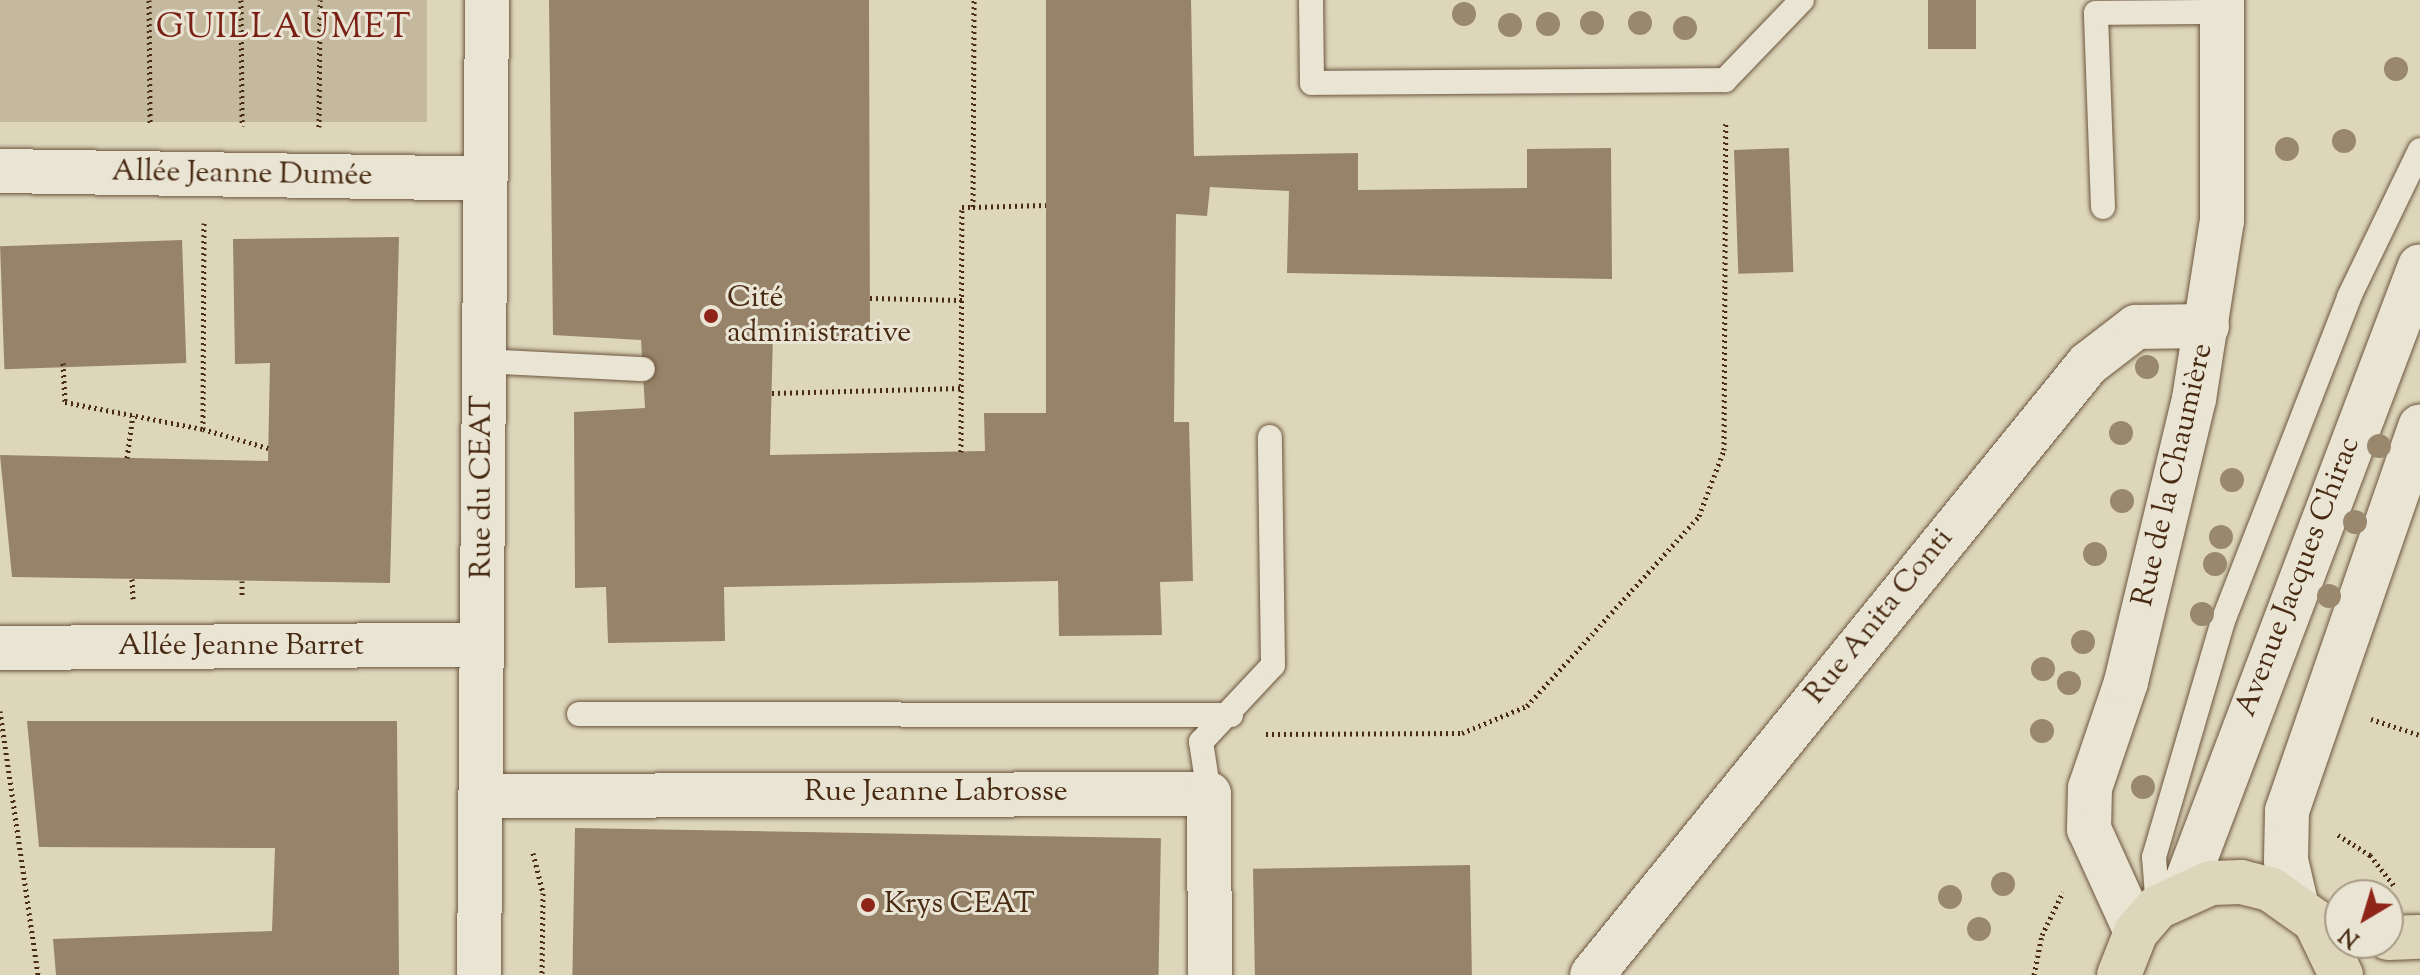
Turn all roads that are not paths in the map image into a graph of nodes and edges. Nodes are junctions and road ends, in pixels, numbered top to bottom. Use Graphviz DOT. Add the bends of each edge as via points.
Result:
graph roads {
  1 [pos="487,0"];
  2 [pos="1311,0"];
  3 [pos="1802,0"];
  4 [pos="2222,6"];
  5 [pos="2420,150"];
  6 [pos="0,171"];
  7 [pos="484,179"];
  8 [pos="2103,207"];
  9 [pos="2420,266"];
  10 [pos="2207,326"];
  11 [pos="484,361"];
  12 [pos="643,369"];
  13 [pos="2420,426"];
  14 [pos="1270,437"];
  15 [pos="482,645"];
  16 [pos="0,648"];
  17 [pos="579,714"];
  18 [pos="1231,715"];
  19 [pos="1209,794"];
  20 [pos="481,796"];
  21 [pos="2296,903"];
  22 [pos="2159,910"];
  23 [pos="2324,937"];
  24 [pos="479,975"];
  25 [pos="1210,975"];
  26 [pos="1592,975"];
  27 [pos="2119,975"];
  1 -- 7 [label="street, Rue du CEAT"];
  2 -- 3 [label="lane" via="1312,83 1725,80"];
  4 -- 8 [label="lane" via="2096,13"];
  4 -- 10 [label="street, Rue de la Chaumière" via="2222,221"];
  5 -- 22 [label="lane" via="2349,297 2223,621 2154,857"];
  6 -- 7 [label="street, Allée Jeanne Dumée"];
  7 -- 11 [label="street, Rue du CEAT"];
  9 -- 22 [label="street, Avenue Jacques Chirac"];
  10 -- 22 [label="street, Rue de la Chaumière" via="2126,682 2090,788 2089,829"];
  10 -- 26 [label="street, Rue Anita Conti" via="2136,327 2088,364"];
  11 -- 12 [label="lane"];
  11 -- 15 [label="street, Rue du CEAT"];
  13 -- 21 [label="street, Avenue Jacques Chirac" via="2287,811 2286,860"];
  14 -- 18 [label="lane" via="1273,665"];
  15 -- 16 [label="street, Allée Jeanne Barret"];
  15 -- 20 [label="street, Rue du CEAT"];
  17 -- 18 [label="lane"];
  18 -- 19 [label="lane" via="1201,742"];
  19 -- 20 [label="street, Rue Jeanne Labrosse"];
  19 -- 25 [label="street"];
  20 -- 24 [label="street, Rue du CEAT"];
  21 -- 22 [label="main road" via="2241,882"];
  21 -- 23 [label="main road"];
  22 -- 27 [label="main road"];
}
